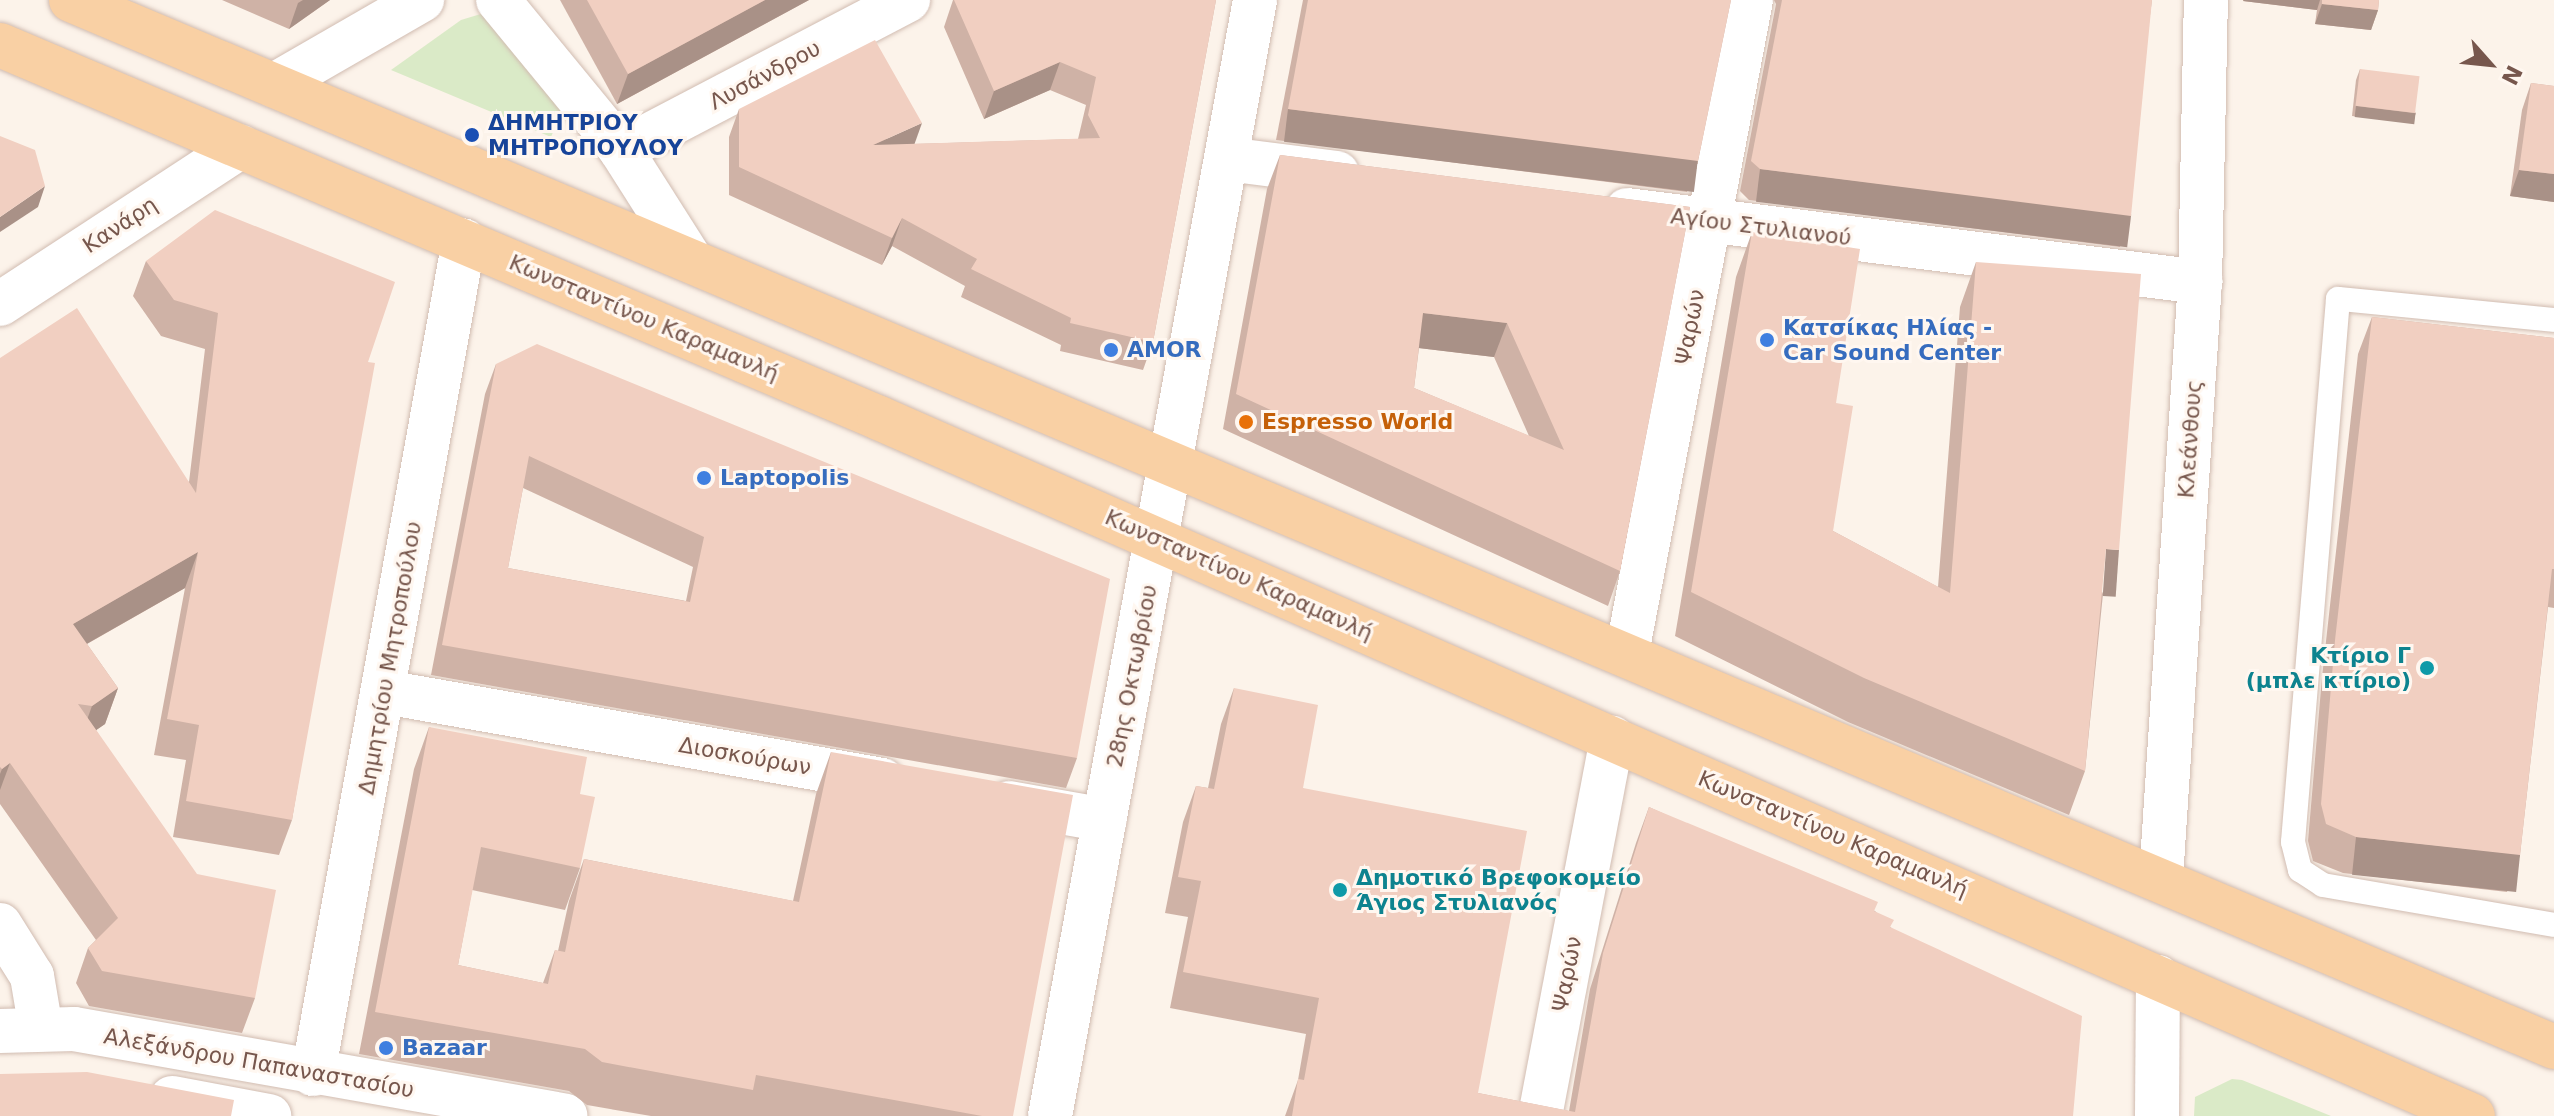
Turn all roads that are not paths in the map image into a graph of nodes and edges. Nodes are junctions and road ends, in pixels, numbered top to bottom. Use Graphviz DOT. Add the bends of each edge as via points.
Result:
graph roads {
  1 [pos="71,0"];
  2 [pos="422,0"];
  3 [pos="498,0"];
  4 [pos="908,0"];
  5 [pos="1255,0"];
  6 [pos="1751,0"];
  7 [pos="2206,0"];
  8 [pos="0,45"];
  9 [pos="274,85"];
  10 [pos="240,147"];
  11 [pos="621,150"];
  12 [pos="1227,159"];
  13 [pos="1383,179"];
  14 [pos="1585,205"];
  15 [pos="1710,220"];
  16 [pos="464,241"];
  17 [pos="689,257"];
  18 [pos="2200,282"];
  19 [pos="0,304"];
  20 [pos="2554,320"];
  21 [pos="1172,458"];
  22 [pos="1157,540"];
  23 [pos="1627,653"];
  24 [pos="385,692"];
  25 [pos="1612,738"];
  26 [pos="917,787"];
  27 [pos="964,795"];
  28 [pos="1105,820"];
  29 [pos="2161,878"];
  30 [pos="0,925"];
  31 [pos="2554,925"];
  32 [pos="2158,977"];
  33 [pos="20,1030"];
  34 [pos="2554,1047"];
  35 [pos="313,1074"];
  36 [pos="127,1089"];
  37 [pos="269,1116"];
  38 [pos="565,1116"];
  39 [pos="1050,1116"];
  40 [pos="1540,1116"];
  41 [pos="2157,1116"];
  42 [pos="2473,1116"];
  1 -- 9 [label="main road"];
  2 -- 9 [label="street"];
  3 -- 11 [label="street"];
  4 -- 11 [label="street, Λυσάνδρου"];
  5 -- 12 [label="street, 28ης Οκτωβρίου"];
  6 -- 15 [label="street, Ψαρών"];
  7 -- 18 [label="street, Κλεάνθους"];
  8 -- 10 [label="main road, Κωνσταντίνου Καραμανλή"];
  9 -- 17 [label="main road"];
  10 -- 16 [label="main road, Κωνσταντίνου Καραμανλή"];
  10 -- 19 [label="street, Κανάρη"];
  11 -- 17 [label="street"];
  12 -- 13 [label="street"];
  12 -- 21 [label="street, 28ης Οκτωβρίου"];
  14 -- 15 [label="street, Αγίου Στυλιανού"];
  15 -- 18 [label="street, Αγίου Στυλιανού"];
  15 -- 23 [label="street, Ψαρών"];
  16 -- 22 [label="main road, Κωνσταντίνου Καραμανλή"];
  16 -- 24 [label="street, Δημητρίου Μητροπούλου"];
  17 -- 21 [label="main road"];
  18 -- 29 [label="street, Κλεάνθους"];
  20 -- 31 [label="lane" via="2338,299 2293,842 2300,870 2323,885"];
  21 -- 22 [label="street, 28ης Οκτωβρίου"];
  21 -- 23 [label="main road"];
  22 -- 25 [label="main road, Κωνσταντίνου Καραμανλή"];
  22 -- 28 [label="street, 28ης Οκτωβρίου"];
  23 -- 29 [label="main road"];
  24 -- 26 [label="street, Διοσκούρων"];
  24 -- 35 [label="street, Δημητρίου Μητροπούλου"];
  25 -- 32 [label="main road, Κωνσταντίνου Καραμανλή"];
  25 -- 40 [label="street, Ψαρών"];
  27 -- 28 [label="street"];
  28 -- 39 [label="street, 28ης Οκτωβρίου"];
  29 -- 34 [label="main road"];
  30 -- 33 [label="street" via="32,976"];
  32 -- 41 [label="street"];
  32 -- 42 [label="main road, Κωνσταντίνου Καραμανλή"];
  33 -- 35 [label="street, Αλεξάνδρου Παπαναστασίου"];
  35 -- 38 [label="street, Αλεξάνδρου Παπαναστασίου"];
  36 -- 37 [label="street"];
}
